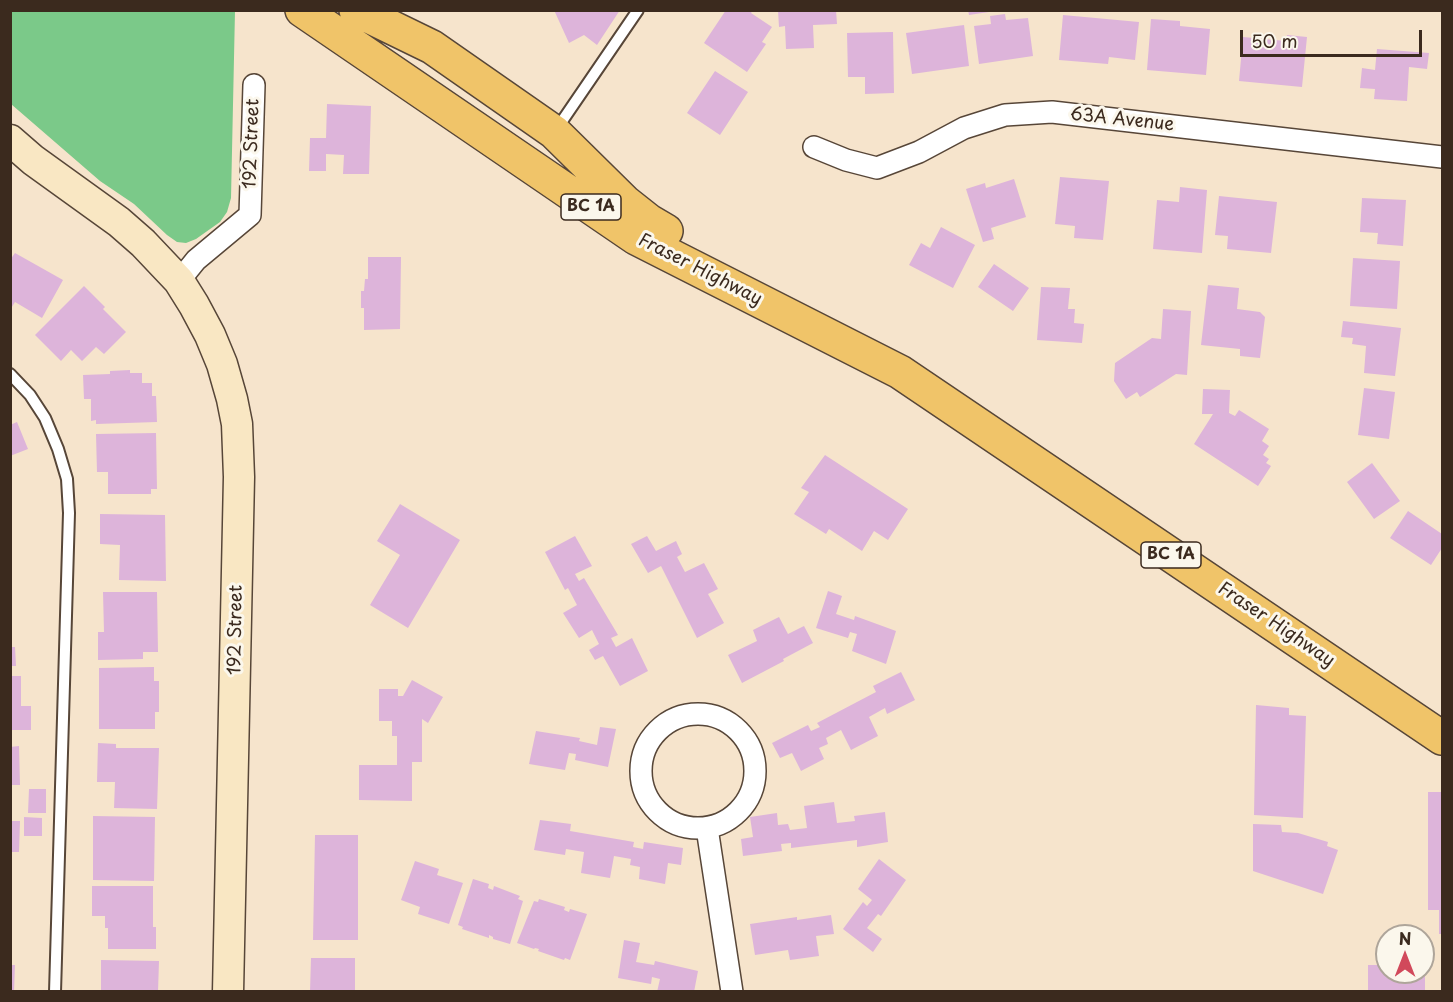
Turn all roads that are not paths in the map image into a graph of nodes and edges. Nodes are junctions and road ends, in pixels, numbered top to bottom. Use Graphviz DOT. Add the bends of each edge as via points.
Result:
graph roads {
  1 [pos="302,10"];
  2 [pos="356,10"];
  3 [pos="638,10"];
  4 [pos="254,85"];
  5 [pos="554,132"];
  6 [pos="10,140"];
  7 [pos="814,147"];
  8 [pos="1443,157"];
  9 [pos="179,281"];
  10 [pos="900,372"];
  11 [pos="10,374"];
  12 [pos="1443,738"];
  13 [pos="707,828"];
  14 [pos="55,992"];
  15 [pos="228,992"];
  16 [pos="732,992"];
  1 -- 10 [label="main road, Fraser Highway / BC 1A" via="636,238"];
  2 -- 5 [label="main road, Fraser Highway" via="432,47"];
  3 -- 5 [label="lane"];
  4 -- 9 [label="street, 192 Street" via="250,214 196,260"];
  5 -- 10 [label="main road, Fraser Highway" via="649,221 866,340"];
  6 -- 9 [label="main road, 192 Street" via="119,222"];
  7 -- 8 [label="street, 63A Avenue" via="877,168 919,152 964,128 1005,115 1052,112"];
  9 -- 15 [label="main road, 192 Street" via="222,364 237,424 239,450"];
  10 -- 12 [label="main road, Fraser Highway / BC 1A"];
  11 -- 14 [label="lane" via="45,418 67,479"];
  13 -- 13 [label="street" via="740,811 753,786 754,759 736,727 719,717 701,713 682,715 651,737 640,774 644,792 669,821"];
  13 -- 16 [label="street"];
}
